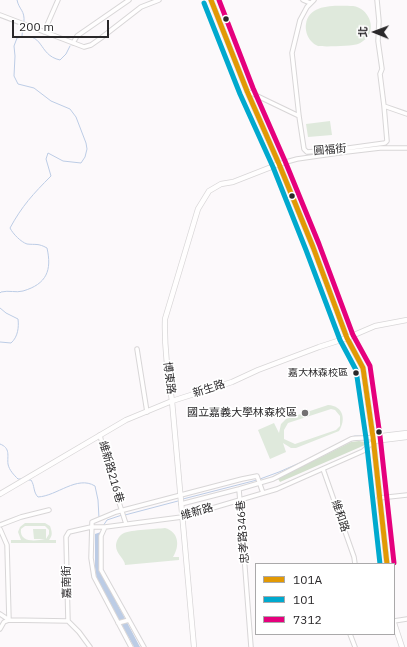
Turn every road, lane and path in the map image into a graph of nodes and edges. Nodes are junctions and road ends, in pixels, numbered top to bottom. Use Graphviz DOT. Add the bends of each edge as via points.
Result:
graph roads {
  1 [pos="58,0"];
  2 [pos="129,0"];
  3 [pos="159,0"];
  4 [pos="211,0"];
  5 [pos="303,0"];
  6 [pos="314,0"];
  7 [pos="377,0"];
  8 [pos="310,3"];
  9 [pos="0,15"];
  10 [pos="44,32"];
  11 [pos="73,43"];
  12 [pos="246,91"];
  13 [pos="384,106"];
  14 [pos="407,114"];
  15 [pos="299,116"];
  16 [pos="407,148"];
  17 [pos="279,164"];
  18 [pos="407,320"];
  19 [pos="347,338"];
  20 [pos="137,349"];
  21 [pos="172,401"];
  22 [pos="147,412"];
  23 [pos="407,433"];
  24 [pos="100,435"];
  25 [pos="407,438"];
  26 [pos="374,439"];
  27 [pos="323,469"];
  28 [pos="259,482"];
  29 [pos="212,487"];
  30 [pos="239,489"];
  31 [pos="263,493"];
  32 [pos="0,494"];
  33 [pos="407,495"];
  34 [pos="180,496"];
  35 [pos="213,496"];
  36 [pos="379,498"];
  37 [pos="240,499"];
  38 [pos="181,504"];
  39 [pos="49,510"];
  40 [pos="122,510"];
  41 [pos="182,517"];
  42 [pos="126,524"];
  43 [pos="0,525"];
  44 [pos="104,527"];
  45 [pos="91,528"];
  46 [pos="0,529"];
  47 [pos="355,563"];
  48 [pos="387,563"];
  49 [pos="0,614"];
  50 [pos="407,619"];
  51 [pos="9,620"];
  52 [pos="129,620"];
  53 [pos="68,621"];
  54 [pos="395,622"];
  55 [pos="118,623"];
  56 [pos="395,625"];
  57 [pos="0,629"];
  58 [pos="350,635"];
  59 [pos="90,647"];
  60 [pos="131,647"];
  61 [pos="144,647"];
  62 [pos="194,647"];
  63 [pos="252,647"];
  64 [pos="355,647"];
  65 [pos="402,647"];
  1 -- 10 [label="street"];
  2 -- 11 [label="street" via="77,36"];
  3 -- 11 [label="street" via="141,7 91,45 84,47"];
  4 -- 12 [label="street"];
  5 -- 8 [label="street"];
  6 -- 8 [label="street"];
  7 -- 13 [label="street"];
  8 -- 15 [label="street" via="300,20 292,53"];
  9 -- 10 [label="street"];
  10 -- 11 [label="street"];
  12 -- 15 [label="street"];
  12 -- 17 [label="street"];
  13 -- 14 [label="street"];
  13 -- 15 [label="street, 圓福街" via="387,141 385,144 307,152 304,149"];
  16 -- 17 [label="street, 圓福街" via="346,152"];
  17 -- 19 [label="street"];
  17 -- 21 [label="street, 博東路" via="233,182 221,184 209,191 198,209 165,319"];
  18 -- 19 [label="street, 新生路" via="375,326"];
  19 -- 21 [label="street, 新生路" via="232,382"];
  19 -- 26 [label="street" via="363,368"];
  20 -- 22 [label="street"];
  21 -- 22 [label="street, 新生路"];
  21 -- 34 [label="street, 博東路"];
  22 -- 24 [label="street, 新生路"];
  23 -- 26 [label="street"];
  24 -- 32 [label="street, 新生路"];
  24 -- 40 [label="street, 維新路216巷"];
  25 -- 26 [label="street"];
  26 -- 27 [label="street, 維新路" via="364,451"];
  26 -- 28 [label="street" via="358,437 273,479"];
  26 -- 36 [label="street"];
  27 -- 31 [label="street, 維新路"];
  27 -- 47 [label="street, 維和路"];
  28 -- 29 [label="street" via="257,476"];
  28 -- 30 [label="street"];
  28 -- 31 [label="street"];
  29 -- 34 [label="street"];
  29 -- 35 [label="street"];
  30 -- 35 [label="street"];
  30 -- 37 [label="street, 忠孝路346巷"];
  31 -- 37 [label="street, 維新路"];
  33 -- 36 [label="street"];
  34 -- 38 [label="street, 博東路"];
  34 -- 40 [label="street"];
  35 -- 38 [label="street"];
  36 -- 48 [label="street"];
  37 -- 41 [label="street, 維新路"];
  37 -- 63 [label="street, 忠孝路346巷"];
  38 -- 41 [label="street, 博東路"];
  39 -- 43 [label="street"];
  40 -- 42 [label="street, 維新路216巷"];
  40 -- 45 [label="street" via="92,522"];
  41 -- 42 [label="street, 維新路"];
  41 -- 62 [label="street, 博東路"];
  42 -- 44 [label="street, 維新路"];
  44 -- 45 [label="street, 維新路"];
  44 -- 52 [label="street" via="101,536 101,570"];
  45 -- 53 [label="street, 嘉南街" via="68,532 66,537"];
  45 -- 55 [label="street" via="94,577"];
  46 -- 51 [label="street" via="7,545"];
  49 -- 51 [label="street"];
  50 -- 54 [label="street"];
  51 -- 53 [label="street"];
  51 -- 57 [label="street" via="4,622"];
  52 -- 55 [label="street"];
  52 -- 61 [label="street"];
  53 -- 59 [label="street"];
  55 -- 60 [label="street"];
  56 -- 65 [label="street"];
  58 -- 64 [label="street"];
}
